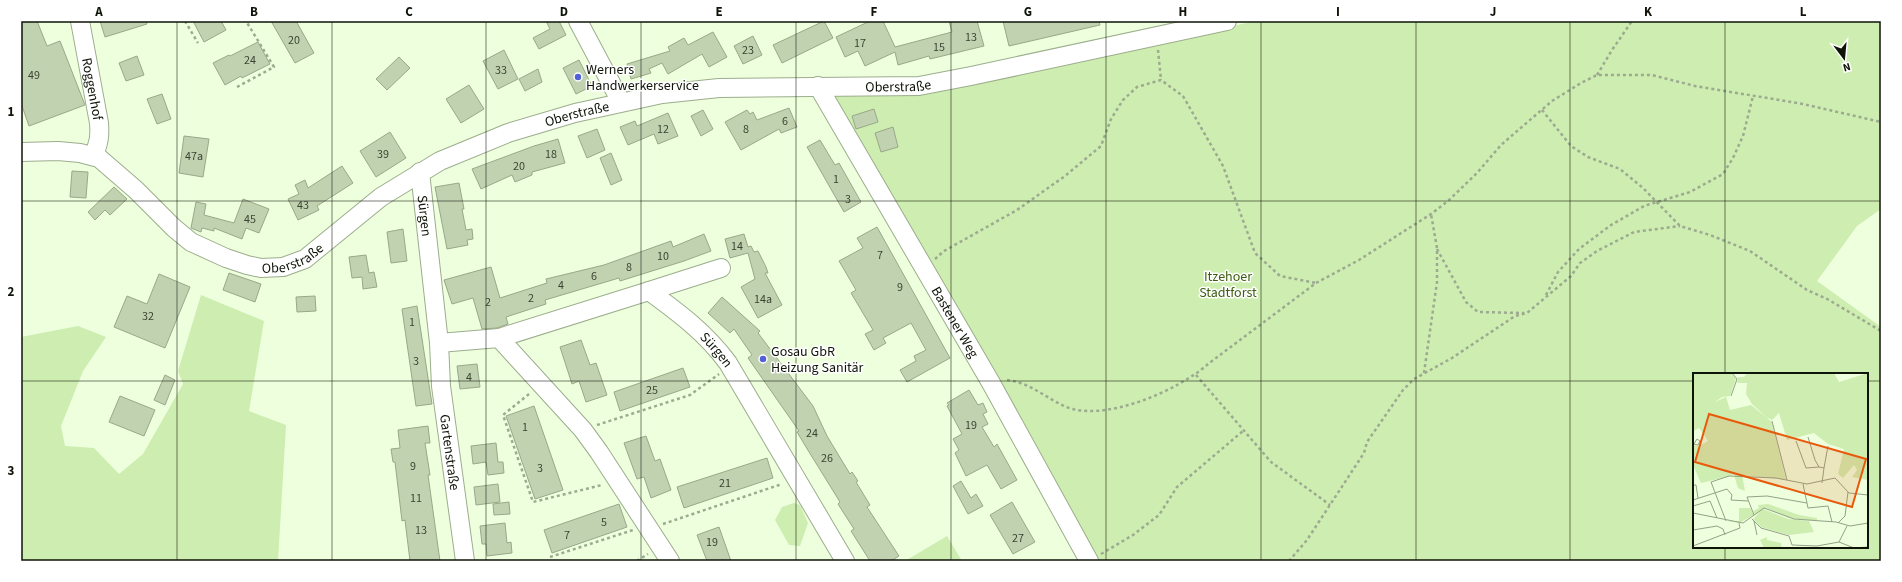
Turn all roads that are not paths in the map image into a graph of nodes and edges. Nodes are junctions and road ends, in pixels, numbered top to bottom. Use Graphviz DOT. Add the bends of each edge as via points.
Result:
graph roads {
  1 [pos="80,21"];
  2 [pos="578,21"];
  3 [pos="1227,21"];
  4 [pos="818,86"];
  5 [pos="621,102"];
  6 [pos="21,152"];
  7 [pos="93,156"];
  8 [pos="420,172"];
  9 [pos="721,268"];
  10 [pos="649,291"];
  11 [pos="499,338"];
  12 [pos="439,344"];
  13 [pos="1093,558"];
  14 [pos="465,561"];
  15 [pos="670,561"];
  16 [pos="845,561"];
  1 -- 7 [label="street, Roggenhof" via="99,123 100,137"];
  2 -- 5 [label="street"];
  3 -- 4 [label="street, Oberstraße" via="940,83 903,86"];
  4 -- 5 [label="street, Oberstraße" via="718,88 662,94"];
  4 -- 13 [label="street, Bastener Weg"];
  5 -- 8 [label="street, Oberstraße" via="508,133 454,154"];
  6 -- 7 [label="street, Oberstraße" via="58,151"];
  7 -- 8 [label="street, Oberstraße" via="107,164 191,242 247,265 272,268 294,265 305,259 381,197"];
  8 -- 12 [label="street, Sürgen"];
  9 -- 10 [label="street"];
  10 -- 11 [label="street"];
  10 -- 16 [label="street, Sürgen" via="704,334 730,366"];
  11 -- 12 [label="street"];
  11 -- 15 [label="street" via="583,430"];
  12 -- 14 [label="street, Gartenstraße" via="441,386"];
}
